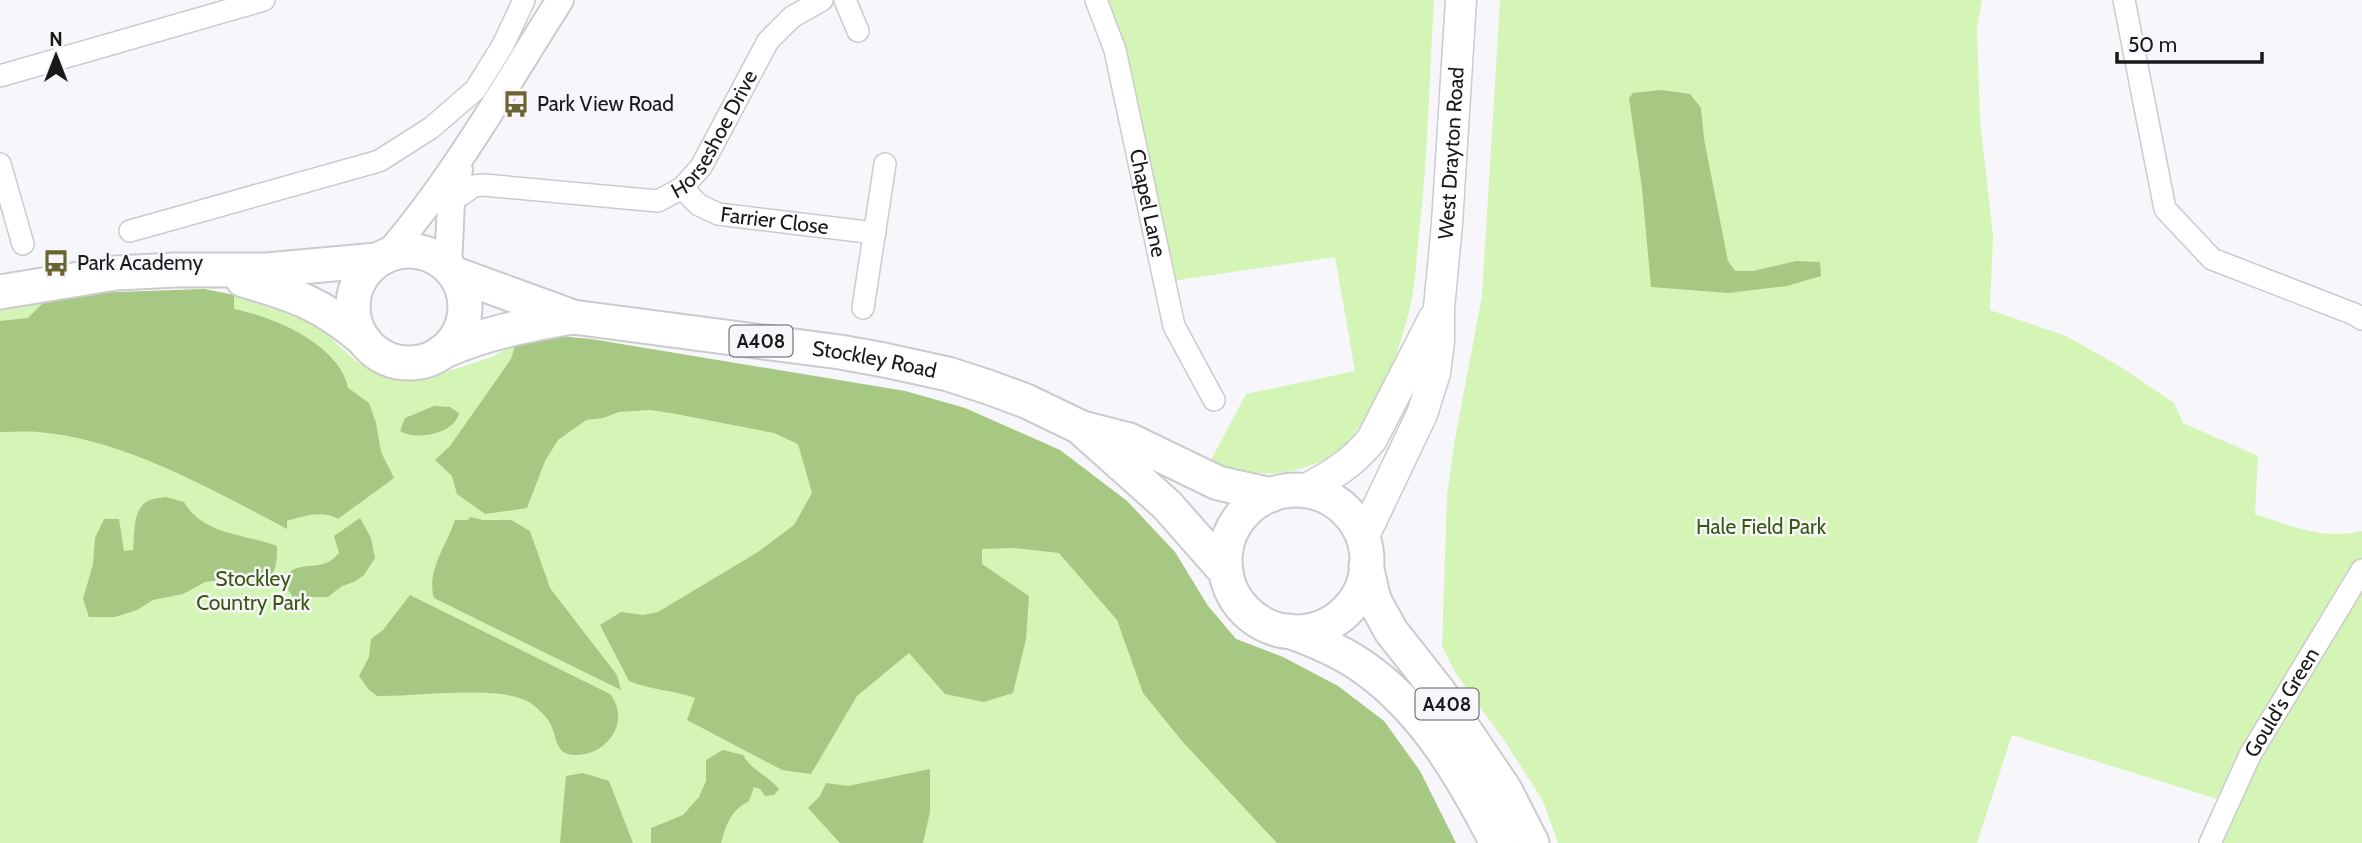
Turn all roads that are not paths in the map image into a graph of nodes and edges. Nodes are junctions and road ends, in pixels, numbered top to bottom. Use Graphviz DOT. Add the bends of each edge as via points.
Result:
graph roads {
  1 [pos="264,0"];
  2 [pos="524,0"];
  3 [pos="560,0"];
  4 [pos="822,0"];
  5 [pos="845,0"];
  6 [pos="1096,0"];
  7 [pos="1461,0"];
  8 [pos="2124,0"];
  9 [pos="858,31"];
  10 [pos="0,76"];
  11 [pos="464,151"];
  12 [pos="0,164"];
  13 [pos="885,164"];
  14 [pos="682,188"];
  15 [pos="451,202"];
  16 [pos="130,231"];
  17 [pos="875,233"];
  18 [pos="23,244"];
  19 [pos="382,258"];
  20 [pos="209,271"];
  21 [pos="452,271"];
  22 [pos="0,292"];
  23 [pos="863,308"];
  24 [pos="1439,308"];
  25 [pos="573,317"];
  26 [pos="2362,319"];
  27 [pos="364,340"];
  28 [pos="442,352"];
  29 [pos="1214,400"];
  30 [pos="1082,428"];
  31 [pos="1287,493"];
  32 [pos="1364,552"];
  33 [pos="2362,569"];
  34 [pos="1226,572"];
  35 [pos="1289,631"];
  36 [pos="1497,843"];
  37 [pos="1532,843"];
  38 [pos="2210,843"];
  1 -- 10 [label="street"];
  2 -- 16 [label="street" via="475,90 431,128 379,161"];
  3 -- 11 [label="street"];
  4 -- 14 [label="street, Horseshoe Drive" via="792,17 768,41 701,167"];
  5 -- 9 [label="street"];
  6 -- 29 [label="street, Chapel Lane" via="1115,50 1174,326"];
  7 -- 24 [label="main road, West Drayton Road"];
  8 -- 26 [label="street" via="2165,209 2212,259"];
  11 -- 15 [label="street"];
  11 -- 19 [label="street" via="416,222"];
  12 -- 18 [label="street"];
  13 -- 17 [label="street"];
  14 -- 15 [label="street, Horseshoe Drive" via="657,201 484,185"];
  14 -- 17 [label="street, Farrier Close" via="699,205 718,214"];
  15 -- 21 [label="street"];
  17 -- 23 [label="street"];
  19 -- 20 [label="main road"];
  19 -- 21 [label="main road" via="404,251 421,252"];
  19 -- 27 [label="main road" via="364,273 354,295 354,320"];
  20 -- 22 [label="main road" via="116,274"];
  20 -- 27 [label="main road" via="310,302"];
  21 -- 25 [label="main road, Stockley Road / A408"];
  21 -- 28 [label="main road" via="463,292 465,312 457,336"];
  24 -- 31 [label="main road, West Drayton Road" via="1373,439 1343,468"];
  24 -- 32 [label="main road, West Drayton Road" via="1435,373"];
  25 -- 28 [label="main road, Stockley Road / A408" via="472,338"];
  25 -- 30 [label="main road, Stockley Road / A408" via="884,359 988,387"];
  27 -- 28 [label="main road" via="397,361 422,361"];
  30 -- 31 [label="main road, Stockley Road / A408" via="1129,440 1218,483"];
  30 -- 34 [label="main road, Stockley Road / A408" via="1167,505"];
  31 -- 32 [label="main road" via="1321,495 1339,505 1354,520"];
  31 -- 34 [label="main road" via="1248,509 1234,527 1226,547"];
  32 -- 35 [label="main road" via="1359,592 1349,607 1315,629"];
  32 -- 37 [label="main road, A408" via="1374,600 1391,631 1505,790"];
  33 -- 38 [label="street, Gould's Green" via="2250,755"];
  34 -- 35 [label="main road" via="1233,593 1249,614"];
  35 -- 36 [label="main road, A408" via="1347,657 1407,705 1444,751"];
}
